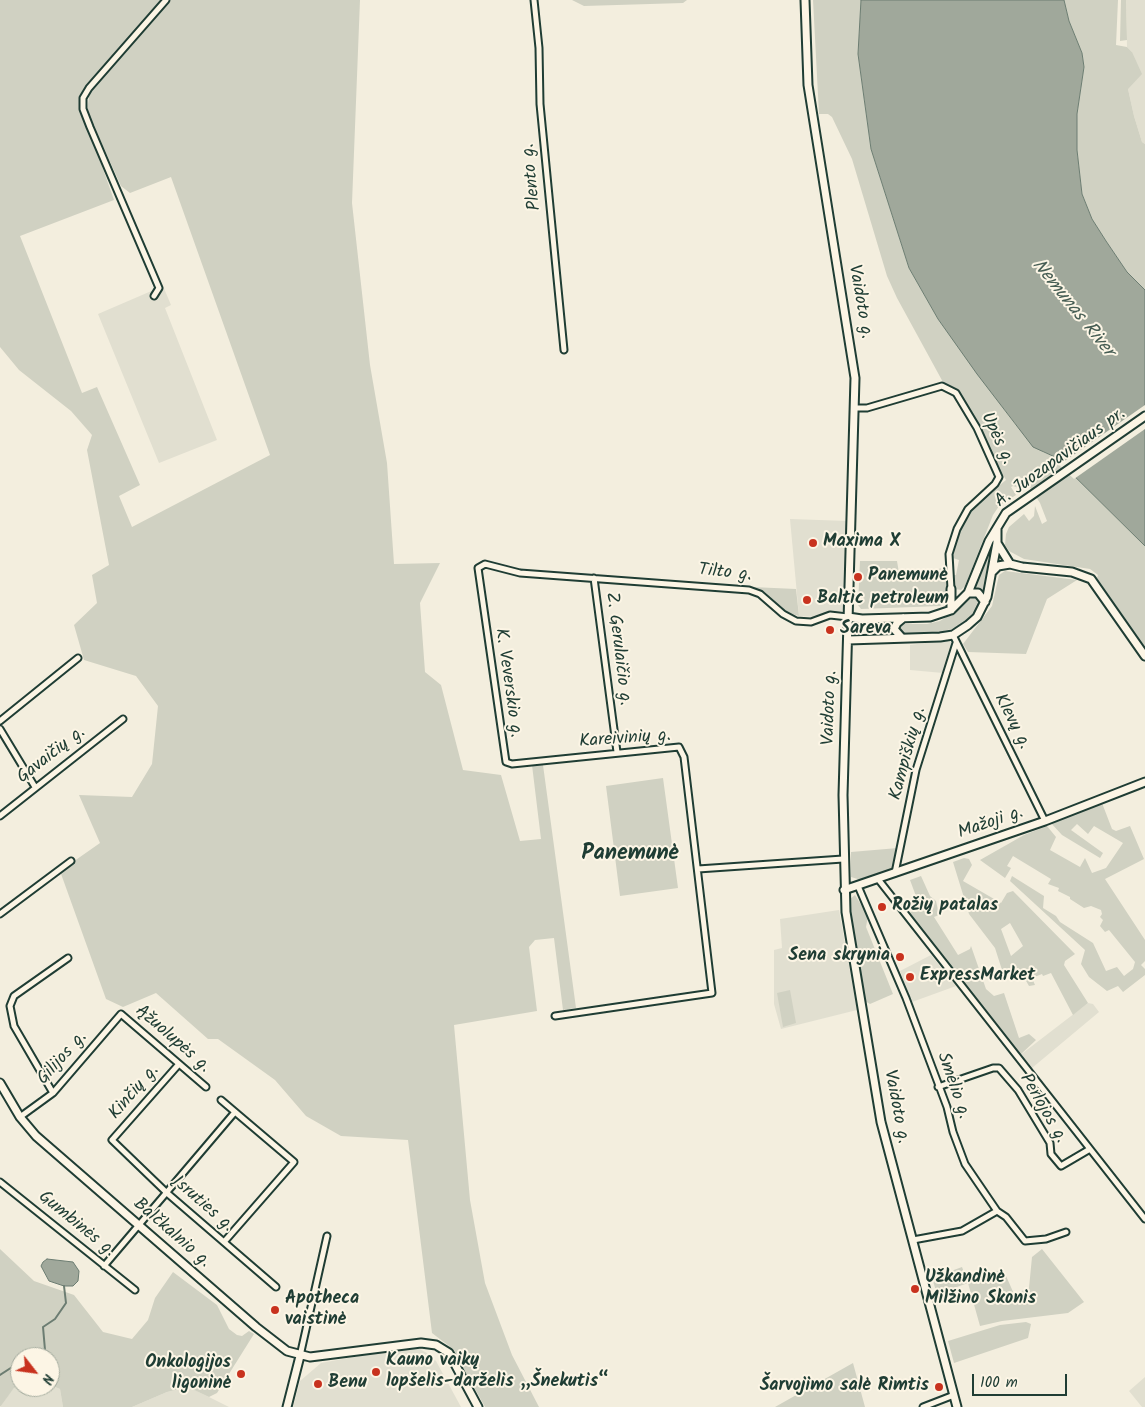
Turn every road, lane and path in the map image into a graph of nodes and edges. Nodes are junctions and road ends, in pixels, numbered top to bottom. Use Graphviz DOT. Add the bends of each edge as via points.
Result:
graph roads {
  1 [pos="166,0"];
  2 [pos="534,0"];
  3 [pos="805,0"];
  4 [pos="154,296"];
  5 [pos="564,350"];
  6 [pos="856,408"];
  7 [pos="1145,416"];
  8 [pos="996,527"];
  9 [pos="997,543"];
  10 [pos="984,552"];
  11 [pos="1010,564"];
  12 [pos="478,568"];
  13 [pos="992,571"];
  14 [pos="594,578"];
  15 [pos="951,589"];
  16 [pos="967,595"];
  17 [pos="986,602"];
  18 [pos="951,610"];
  19 [pos="848,617"];
  20 [pos="904,618"];
  21 [pos="953,635"];
  22 [pos="902,638"];
  23 [pos="848,640"];
  24 [pos="956,643"];
  25 [pos="1145,656"];
  26 [pos="78,658"];
  27 [pos="123,719"];
  28 [pos="0,721"];
  29 [pos="0,729"];
  30 [pos="617,752"];
  31 [pos="546,760"];
  32 [pos="1145,782"];
  33 [pos="35,787"];
  34 [pos="0,816"];
  35 [pos="1045,821"];
  36 [pos="843,859"];
  37 [pos="70,861"];
  38 [pos="698,869"];
  39 [pos="896,873"];
  40 [pos="878,879"];
  41 [pos="858,886"];
  42 [pos="844,890"];
  43 [pos="0,914"];
  44 [pos="68,958"];
  45 [pos="121,1014"];
  46 [pos="555,1016"];
  47 [pos="180,1064"];
  48 [pos="0,1083"];
  49 [pos="206,1087"];
  50 [pos="938,1087"];
  51 [pos="53,1093"];
  52 [pos="221,1100"];
  53 [pos="235,1112"];
  54 [pos="20,1117"];
  55 [pos="112,1140"];
  56 [pos="1090,1149"];
  57 [pos="0,1182"];
  58 [pos="167,1193"];
  59 [pos="997,1210"];
  60 [pos="1145,1219"];
  61 [pos="139,1226"];
  62 [pos="1066,1232"];
  63 [pos="327,1236"];
  64 [pos="913,1240"];
  65 [pos="224,1242"];
  66 [pos="104,1266"];
  67 [pos="276,1287"];
  68 [pos="135,1290"];
  69 [pos="300,1356"];
  70 [pos="954,1395"];
  71 [pos="287,1407"];
  72 [pos="478,1407"];
  73 [pos="924,1407"];
  74 [pos="957,1407"];
  1 -- 4 [label="street" via="83,98 90,127 159,288"];
  2 -- 5 [label="street, Plento g." via="540,104"];
  3 -- 6 [label="main road, Vaidoto g." via="808,85 853,356"];
  6 -- 15 [label="street, Upės g." via="867,408 942,386 956,393 977,428 999,477 968,509 958,529 949,554"];
  6 -- 19 [label="main road, Vaidoto g."];
  7 -- 8 [label="main road, A. Juozapavičiaus pr." via="1006,513"];
  8 -- 9 [label="main road, A. Juozapavičiaus pr."];
  8 -- 10 [label="main road, A. Juozapavičiaus pr."];
  9 -- 11 [label="main road"];
  9 -- 13 [label="main road"];
  10 -- 16 [label="main road, Tilto g."];
  11 -- 13 [label="main road"];
  11 -- 25 [label="main road" via="1072,572 1091,579"];
  12 -- 14 [label="street, Tilto g." via="485,564 520,573"];
  12 -- 31 [label="street, K. Veverskio g." via="504,757 512,764"];
  13 -- 17 [label="main road"];
  14 -- 19 [label="street, Tilto g." via="750,590 765,597 789,618 803,622 830,615"];
  14 -- 30 [label="street, Z. Gerulaičio g."];
  15 -- 16 [label="main road" via="960,596"];
  15 -- 18 [label="main road"];
  16 -- 17 [label="main road" via="978,593"];
  16 -- 18 [label="main road, Tilto g."];
  17 -- 21 [label="main road" via="977,617"];
  18 -- 20 [label="main road, Tilto g." via="936,616"];
  19 -- 20 [label="main road, Tilto g."];
  19 -- 23 [label="main road, Vaidoto g."];
  20 -- 22 [label="main road" via="894,629"];
  21 -- 22 [label="main road"];
  21 -- 24 [label="street, Klevų g."];
  22 -- 23 [label="main road"];
  23 -- 36 [label="main road, Vaidoto g."];
  24 -- 35 [label="street, Klevų g."];
  24 -- 39 [label="street, Kampiškių g." via="916,770"];
  26 -- 28 [label="street"];
  27 -- 33 [label="street, Gavaičių g."];
  29 -- 33 [label="street"];
  30 -- 31 [label="street, Kareivinių g."];
  30 -- 38 [label="street, Kareivinių g." via="679,747 684,757"];
  32 -- 35 [label="main road, Mažoji g."];
  33 -- 34 [label="street, Gavaičių g."];
  35 -- 39 [label="main road, Mažoji g."];
  36 -- 38 [label="street"];
  36 -- 42 [label="main road, Vaidoto g."];
  37 -- 43 [label="street"];
  38 -- 46 [label="street" via="712,993"];
  39 -- 40 [label="main road, Mažoji g."];
  40 -- 41 [label="main road, Mažoji g."];
  40 -- 56 [label="street, Perlojos g."];
  41 -- 42 [label="main road, Mažoji g."];
  41 -- 50 [label="street, Smėlio g." via="906,998"];
  42 -- 64 [label="main road, Vaidoto g." via="881,1122"];
  44 -- 51 [label="street" via="14,996 10,1006 14,1026"];
  45 -- 47 [label="street, Ąžuolupės g."];
  45 -- 51 [label="street, Gilijos g."];
  47 -- 49 [label="street, Ąžuolupės g."];
  47 -- 55 [label="street, Kinčių g."];
  48 -- 54 [label="main road, Balčkalnio g."];
  50 -- 56 [label="street, Perlojos g." via="999,1068 1018,1090 1050,1143 1051,1154 1061,1166"];
  50 -- 59 [label="street, Smėlio g." via="965,1164"];
  51 -- 54 [label="street, Gilijos g."];
  52 -- 53 [label="street"];
  53 -- 58 [label="street"];
  53 -- 65 [label="street" via="294,1162"];
  54 -- 61 [label="main road, Balčkalnio g." via="47,1147"];
  55 -- 58 [label="street, Įsruties g."];
  56 -- 60 [label="street, Perlojos g."];
  57 -- 66 [label="street, Gumbinės g."];
  58 -- 61 [label="street"];
  58 -- 65 [label="street, Įsruties g."];
  59 -- 62 [label="street, Smėlio g." via="1024,1241 1046,1239"];
  59 -- 64 [label="street" via="962,1230"];
  61 -- 66 [label="street"];
  61 -- 69 [label="main road, Balčkalnio g." via="271,1340"];
  63 -- 69 [label="street"];
  64 -- 70 [label="main road, Vaidoto g."];
  65 -- 67 [label="street, Įsruties g."];
  66 -- 68 [label="street, Gumbinės g."];
  69 -- 71 [label="main road"];
  69 -- 72 [label="main road" via="421,1343 436,1345 449,1353"];
  70 -- 73 [label="street"];
  70 -- 74 [label="main road, Vaidoto g."];
}
